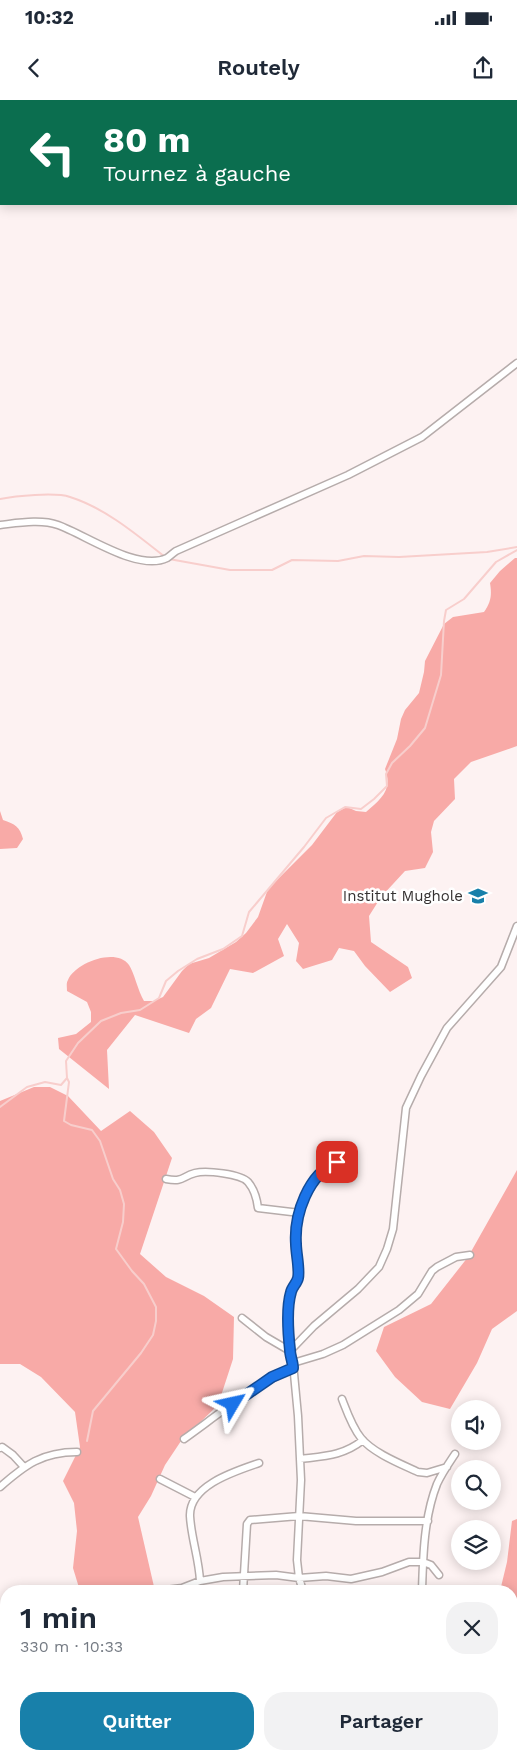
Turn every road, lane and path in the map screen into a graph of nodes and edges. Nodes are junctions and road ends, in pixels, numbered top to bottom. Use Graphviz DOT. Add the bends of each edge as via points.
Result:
graph roads {
  1 [pos="517,363"];
  2 [pos="0,525"];
  3 [pos="517,926"];
  4 [pos="348,1165"];
  5 [pos="166,1179"];
  6 [pos="300,1213"];
  7 [pos="470,1255"];
  8 [pos="242,1318"];
  9 [pos="290,1351"];
  10 [pos="293,1366"];
  11 [pos="342,1399"];
  12 [pos="184,1439"];
  13 [pos="363,1440"];
  14 [pos="0,1448"];
  15 [pos="76,1452"];
  16 [pos="455,1454"];
  17 [pos="300,1459"];
  18 [pos="259,1463"];
  19 [pos="24,1467"];
  20 [pos="447,1467"];
  21 [pos="160,1479"];
  22 [pos="0,1487"];
  23 [pos="195,1497"];
  24 [pos="299,1516"];
  25 [pos="428,1521"];
  26 [pos="423,1562"];
  27 [pos="439,1575"];
  28 [pos="245,1576"];
  29 [pos="299,1578"];
  30 [pos="200,1581"];
  31 [pos="190,1585"];
  32 [pos="244,1585"];
  33 [pos="301,1585"];
  34 [pos="422,1585"];
  1 -- 2 [label="street" via="422,437 348,475 176,551 167,558 153,561 125,556 56,524"];
  3 -- 9 [label="street" via="501,967 447,1028 406,1108 392,1229 379,1267"];
  4 -- 6 [label="street" via="337,1162 318,1175"];
  5 -- 6 [label="street" via="178,1181 195,1173 208,1172 243,1178 249,1183 258,1208"];
  6 -- 9 [label="street" via="295,1241 298,1278 291,1291 288,1310"];
  7 -- 10 [label="street" via="456,1257 432,1271 418,1294 399,1310 343,1345"];
  8 -- 9 [label="street"];
  9 -- 10 [label="street"];
  10 -- 12 [label="street" via="246,1393"];
  10 -- 17 [label="street"];
  11 -- 13 [label="street"];
  13 -- 17 [label="street" via="343,1452"];
  13 -- 20 [label="street" via="371,1448 418,1472 427,1473"];
  14 -- 19 [label="street" via="13,1455"];
  15 -- 19 [label="street" via="60,1452"];
  16 -- 20 [label="street"];
  17 -- 24 [label="street"];
  18 -- 23 [label="street" via="218,1480"];
  19 -- 22 [label="street"];
  20 -- 25 [label="street" via="438,1483"];
  21 -- 23 [label="street"];
  23 -- 30 [label="street" via="190,1515"];
  24 -- 25 [label="street" via="356,1521"];
  24 -- 28 [label="street" via="248,1521"];
  24 -- 29 [label="street"];
  25 -- 26 [label="street"];
  26 -- 27 [label="street" via="431,1565"];
  26 -- 29 [label="street" via="409,1562 352,1579 326,1576"];
  26 -- 34 [label="street"];
  28 -- 29 [label="street"];
  28 -- 30 [label="street"];
  28 -- 32 [label="street"];
  29 -- 33 [label="street"];
  30 -- 31 [label="street"];
}
